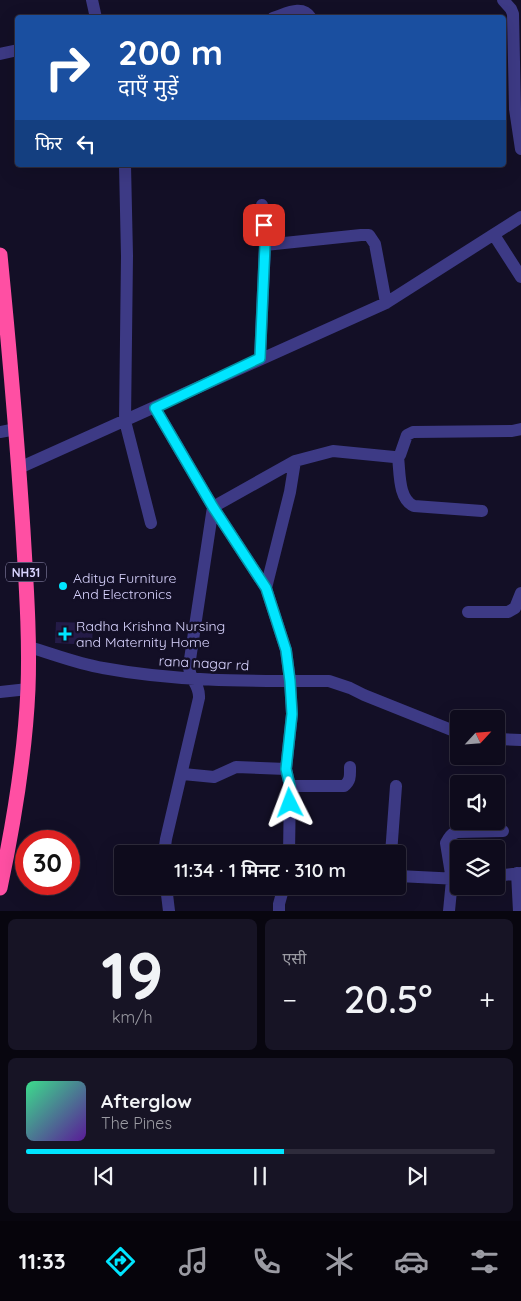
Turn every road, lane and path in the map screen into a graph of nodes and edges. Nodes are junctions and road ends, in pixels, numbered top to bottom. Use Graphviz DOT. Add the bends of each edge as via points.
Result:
graph roads {
  1 [pos="92,0"];
  2 [pos="503,0"];
  3 [pos="95,15"];
  4 [pos="282,15"];
  5 [pos="309,15"];
  6 [pos="15,51"];
  7 [pos="0,54"];
  8 [pos="509,64"];
  9 [pos="521,149"];
  10 [pos="125,167"];
  11 [pos="262,205"];
  12 [pos="521,217"];
  13 [pos="494,235"];
  14 [pos="265,245"];
  15 [pos="0,255"];
  16 [pos="521,277"];
  17 [pos="2,291"];
  18 [pos="386,303"];
  19 [pos="260,358"];
  20 [pos="155,408"];
  21 [pos="125,421"];
  22 [pos="16,428"];
  23 [pos="521,429"];
  24 [pos="0,432"];
  25 [pos="398,457"];
  26 [pos="295,461"];
  27 [pos="19,468"];
  28 [pos="213,507"];
  29 [pos="482,511"];
  30 [pos="151,523"];
  31 [pos="266,588"];
  32 [pos="521,593"];
  33 [pos="468,612"];
  34 [pos="29,647"];
  35 [pos="192,679"];
  36 [pos="290,681"];
  37 [pos="28,689"];
  38 [pos="0,692"];
  39 [pos="450,730"];
  40 [pos="505,739"];
  41 [pos="521,740"];
  42 [pos="350,767"];
  43 [pos="286,769"];
  44 [pos="183,774"];
  45 [pos="290,786"];
  46 [pos="396,786"];
  47 [pos="503,832"];
  48 [pos="165,845"];
  49 [pos="288,845"];
  50 [pos="392,845"];
  51 [pos="5,846"];
  52 [pos="450,857"];
  53 [pos="519,873"];
  54 [pos="505,875"];
  55 [pos="406,876"];
  56 [pos="450,879"];
  57 [pos="0,888"];
  58 [pos="167,895"];
  59 [pos="282,895"];
  60 [pos="452,895"];
  61 [pos="169,911"];
  62 [pos="279,911"];
  63 [pos="449,911"];
  64 [pos="519,911"];
  1 -- 3 [label="street"];
  2 -- 8 [label="street" via="512,8 513,14"];
  4 -- 5 [label="street" via="303,10"];
  6 -- 7 [label="street"];
  8 -- 9 [label="street"];
  10 -- 21 [label="street"];
  11 -- 14 [label="street"];
  12 -- 13 [label="street"];
  13 -- 16 [label="street"];
  13 -- 18 [label="street"];
  14 -- 18 [label="street" via="369,235 375,244"];
  14 -- 19 [label="street"];
  15 -- 17 [label="highway, NH31"];
  17 -- 22 [label="highway, NH31"];
  18 -- 19 [label="street"];
  19 -- 20 [label="street"];
  20 -- 21 [label="street"];
  20 -- 28 [label="street"];
  21 -- 27 [label="street"];
  21 -- 30 [label="street"];
  22 -- 24 [label="street"];
  22 -- 27 [label="highway, NH31"];
  23 -- 25 [label="street" via="413,432 407,435"];
  25 -- 26 [label="street" via="333,451"];
  25 -- 29 [label="street" via="403,495 408,503"];
  26 -- 28 [label="street"];
  26 -- 31 [label="street"];
  27 -- 34 [label="highway, NH31"];
  28 -- 31 [label="street"];
  28 -- 35 [label="street" via="189,666"];
  31 -- 36 [label="street" via="286,650"];
  32 -- 33 [label="street" via="512,611"];
  34 -- 35 [label="street, rana nagar rd" via="101,668"];
  34 -- 37 [label="highway, NH31"];
  35 -- 36 [label="street, rana nagar rd"];
  35 -- 44 [label="street" via="198,686 199,698"];
  36 -- 39 [label="street, rana nagar rd" via="339,683"];
  36 -- 43 [label="street" via="292,714"];
  37 -- 38 [label="street"];
  37 -- 51 [label="highway, NH31" via="22,768"];
  40 -- 41 [label="street"];
  42 -- 45 [label="street" via="348,784 344,786"];
  43 -- 44 [label="street" via="236,766 214,777"];
  43 -- 45 [label="street"];
  44 -- 48 [label="street"];
  45 -- 49 [label="street"];
  46 -- 50 [label="street"];
  47 -- 52 [label="street" via="452,834 446,843"];
  51 -- 57 [label="highway, NH31"];
  53 -- 54 [label="street"];
  53 -- 64 [label="street"];
  55 -- 56 [label="street"];
  58 -- 61 [label="street"];
  59 -- 62 [label="street"];
  60 -- 63 [label="street"];
}
